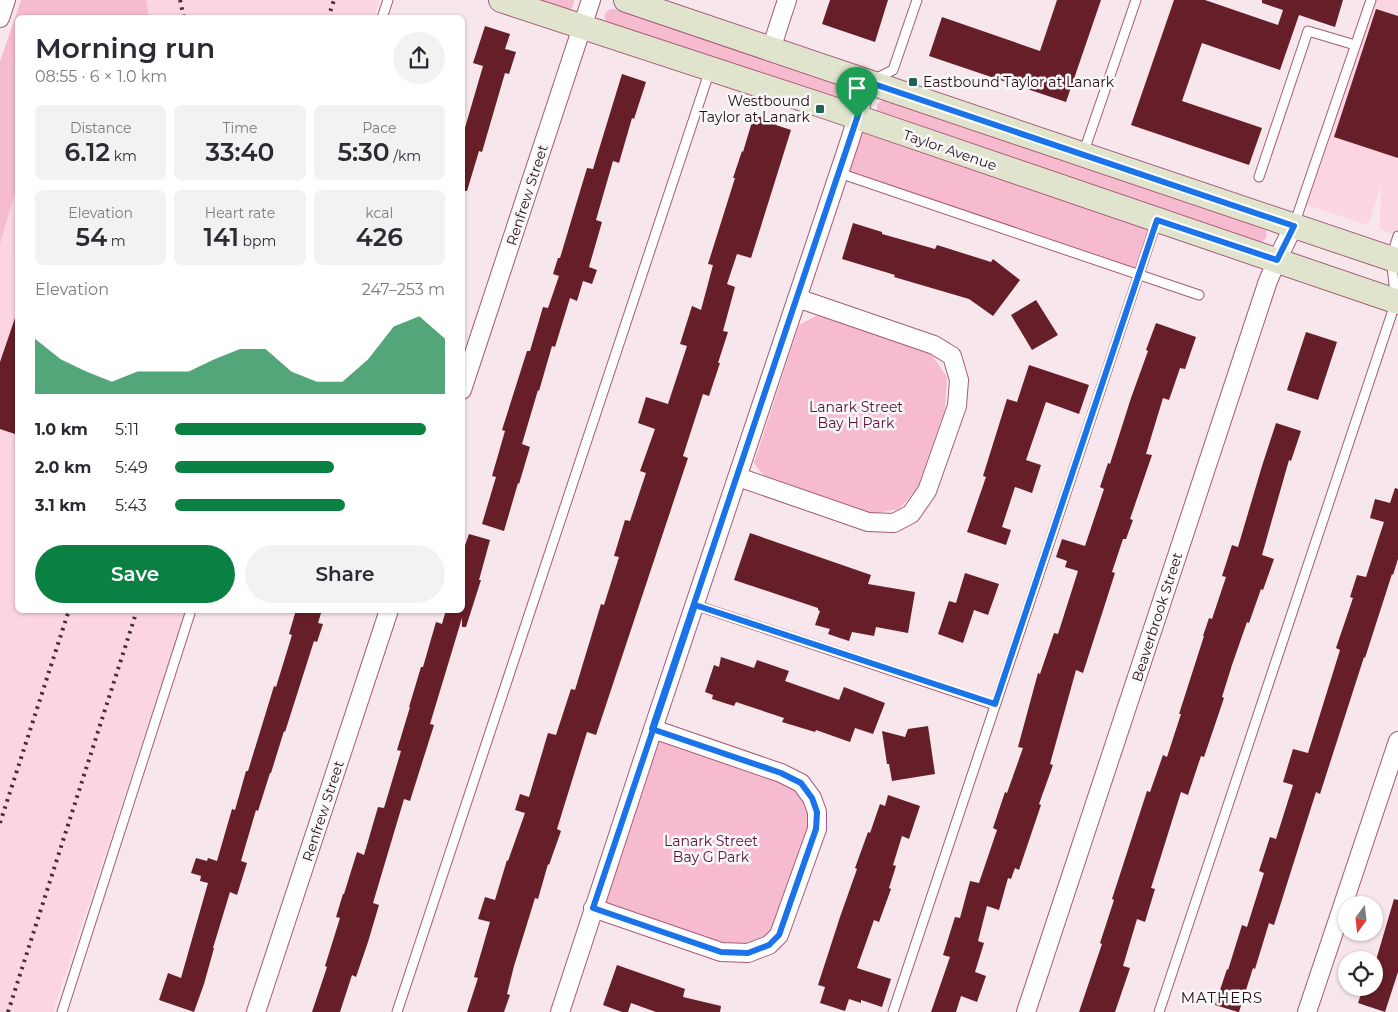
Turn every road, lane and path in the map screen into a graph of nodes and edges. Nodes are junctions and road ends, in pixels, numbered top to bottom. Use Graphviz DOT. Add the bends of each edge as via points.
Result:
graph roads {
  1 [pos="6,0"];
  2 [pos="388,0"];
  3 [pos="591,0"];
  4 [pos="626,0"];
  5 [pos="787,0"];
  6 [pos="917,0"];
  7 [pos="1136,0"];
  8 [pos="1370,0"];
  9 [pos="513,2"];
  10 [pos="383,15"];
  11 [pos="0,18"];
  12 [pos="582,28"];
  13 [pos="1355,45"];
  14 [pos="771,49"];
  15 [pos="710,69"];
  16 [pos="868,82"];
  17 [pos="857,118"];
  18 [pos="1083,155"];
  19 [pos="839,174"];
  20 [pos="1259,177"];
  21 [pos="1157,220"];
  22 [pos="1294,226"];
  23 [pos="1396,252"];
  24 [pos="1277,260"];
  25 [pos="1138,275"];
  26 [pos="1199,295"];
  27 [pos="797,298"];
  28 [pos="1397,302"];
  29 [pos="465,381"];
  30 [pos="738,477"];
  31 [pos="695,605"];
  32 [pos="190,613"];
  33 [pos="389,613"];
  34 [pos="995,704"];
  35 [pos="652,729"];
  36 [pos="1398,741"];
  37 [pos="593,908"];
  38 [pos="62,1012"];
  39 [pos="256,1012"];
  40 [pos="398,1012"];
  41 [pos="560,1012"];
  42 [pos="893,1012"];
  43 [pos="1026,1012"];
  44 [pos="1159,1012"];
  45 [pos="1307,1012"];
  1 -- 11 [label="street"];
  2 -- 10 [label="lane"];
  3 -- 12 [label="street, Renfrew Street"];
  4 -- 14 [label="main road"];
  5 -- 14 [label="street"];
  6 -- 16 [label="lane" via="894,70"];
  7 -- 18 [label="lane"];
  8 -- 13 [label="lane"];
  9 -- 12 [label="main road, Taylor Avenue"];
  12 -- 15 [label="main road, Taylor Avenue"];
  12 -- 29 [label="street, Renfrew Street"];
  13 -- 20 [label="lane" via="1308,31"];
  13 -- 22 [label="lane"];
  14 -- 16 [label="main road"];
  15 -- 17 [label="main road, Taylor Avenue"];
  15 -- 40 [label="lane"];
  16 -- 17 [label="street"];
  16 -- 18 [label="main road"];
  17 -- 19 [label="street"];
  17 -- 21 [label="main road, Taylor Avenue"];
  18 -- 22 [label="main road"];
  19 -- 25 [label="lane"];
  19 -- 27 [label="street"];
  21 -- 24 [label="main road, Taylor Avenue"];
  21 -- 25 [label="lane"];
  22 -- 23 [label="main road"];
  22 -- 24 [label="street, Beaverbrook Street"];
  23 -- 28 [label="lane"];
  24 -- 28 [label="main road, Taylor Avenue"];
  24 -- 43 [label="street, Beaverbrook Street"];
  25 -- 26 [label="lane"];
  25 -- 34 [label="lane"];
  27 -- 30 [label="street"];
  27 -- 30 [label="street" via="934,345 952,356 959,380 956,406 927,492 911,514 894,524 868,522"];
  28 -- 44 [label="lane"];
  30 -- 31 [label="street"];
  31 -- 34 [label="lane"];
  31 -- 35 [label="street"];
  32 -- 38 [label="lane"];
  33 -- 39 [label="street, Renfrew Street"];
  34 -- 42 [label="lane"];
  35 -- 37 [label="street"];
  35 -- 37 [label="street" via="781,773 801,783 817,812 816,829 779,935 769,945 748,953 721,952"];
  36 -- 45 [label="street"];
  37 -- 41 [label="street"];
}
